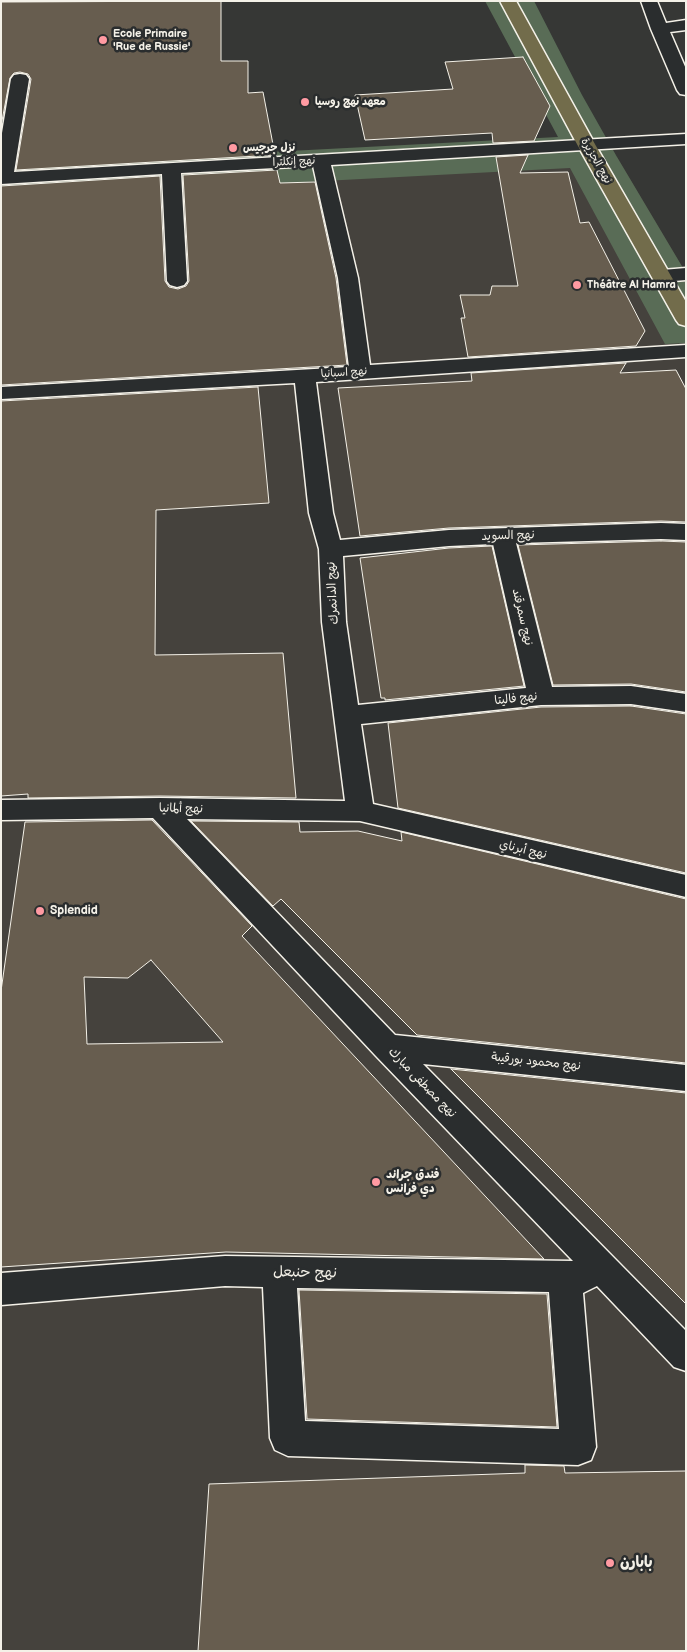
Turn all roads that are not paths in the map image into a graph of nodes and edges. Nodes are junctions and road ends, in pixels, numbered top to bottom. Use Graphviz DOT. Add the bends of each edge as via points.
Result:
graph roads {
  1 [pos="508,1"];
  2 [pos="649,1"];
  3 [pos="686,25"];
  4 [pos="659,29"];
  5 [pos="20,79"];
  6 [pos="686,90"];
  7 [pos="686,139"];
  8 [pos="587,146"];
  9 [pos="321,161"];
  10 [pos="171,169"];
  11 [pos="3,178"];
  12 [pos="686,274"];
  13 [pos="662,276"];
  14 [pos="177,280"];
  15 [pos="686,320"];
  16 [pos="686,351"];
  17 [pos="360,372"];
  18 [pos="305,376"];
  19 [pos="1,393"];
  20 [pos="686,532"];
  21 [pos="504,537"];
  22 [pos="332,549"];
  23 [pos="541,696"];
  24 [pos="686,703"];
  25 [pos="346,716"];
  26 [pos="160,808"];
  27 [pos="1,810"];
  28 [pos="360,811"];
  29 [pos="686,886"];
  30 [pos="387,1047"];
  31 [pos="686,1078"];
  32 [pos="279,1272"];
  33 [pos="565,1277"];
  34 [pos="610,1278"];
  35 [pos="1,1289"];
  36 [pos="686,1355"];
  1 -- 8 [label="main road, نهج الجزيرة"];
  2 -- 4 [label="street"];
  3 -- 4 [label="street"];
  4 -- 6 [label="street"];
  5 -- 11 [label="street"];
  7 -- 8 [label="street, نهج إنكلترا"];
  8 -- 9 [label="street, نهج إنكلترا"];
  8 -- 13 [label="main road, نهج الجزيرة"];
  9 -- 10 [label="street, نهج إنكلترا"];
  9 -- 17 [label="street" via="348,278"];
  10 -- 11 [label="street, نهج إنكلترا"];
  10 -- 14 [label="street"];
  12 -- 13 [label="street"];
  13 -- 15 [label="main road, نهج الجزيرة"];
  16 -- 17 [label="street, نهج اسبانيا"];
  17 -- 18 [label="street, نهج اسبانيا"];
  18 -- 19 [label="street, نهج اسبانيا"];
  18 -- 22 [label="street, نهج الدانمرك" via="321,513"];
  20 -- 21 [label="street, نهج السويد"];
  21 -- 22 [label="street, نهج السويد" via="416,540"];
  21 -- 23 [label="street, نهج سمرقند"];
  22 -- 25 [label="street, نهج الدانمرك" via="334,622"];
  23 -- 24 [label="street, نهج فاليتا" via="631,695"];
  23 -- 25 [label="street, نهج فاليتا"];
  25 -- 28 [label="street, نهج الدانمرك"];
  26 -- 27 [label="street, نهج ألمانيا"];
  26 -- 28 [label="street, نهج ألمانيا"];
  26 -- 30 [label="street, نهج مصطفى مبارك"];
  28 -- 29 [label="street, نهج أبرناي"];
  30 -- 31 [label="street, نهج محمود بورقيبة"];
  30 -- 34 [label="street, نهج مصطفى مبارك"];
  32 -- 33 [label="street, نهج حنبعل"];
  32 -- 33 [label="street" via="288,1438 578,1447"];
  32 -- 35 [label="street, نهج حنبعل" via="225,1271"];
  33 -- 34 [label="street, نهج حنبعل"];
  34 -- 36 [label="street, نهج مصطفى مبارك"];
}
